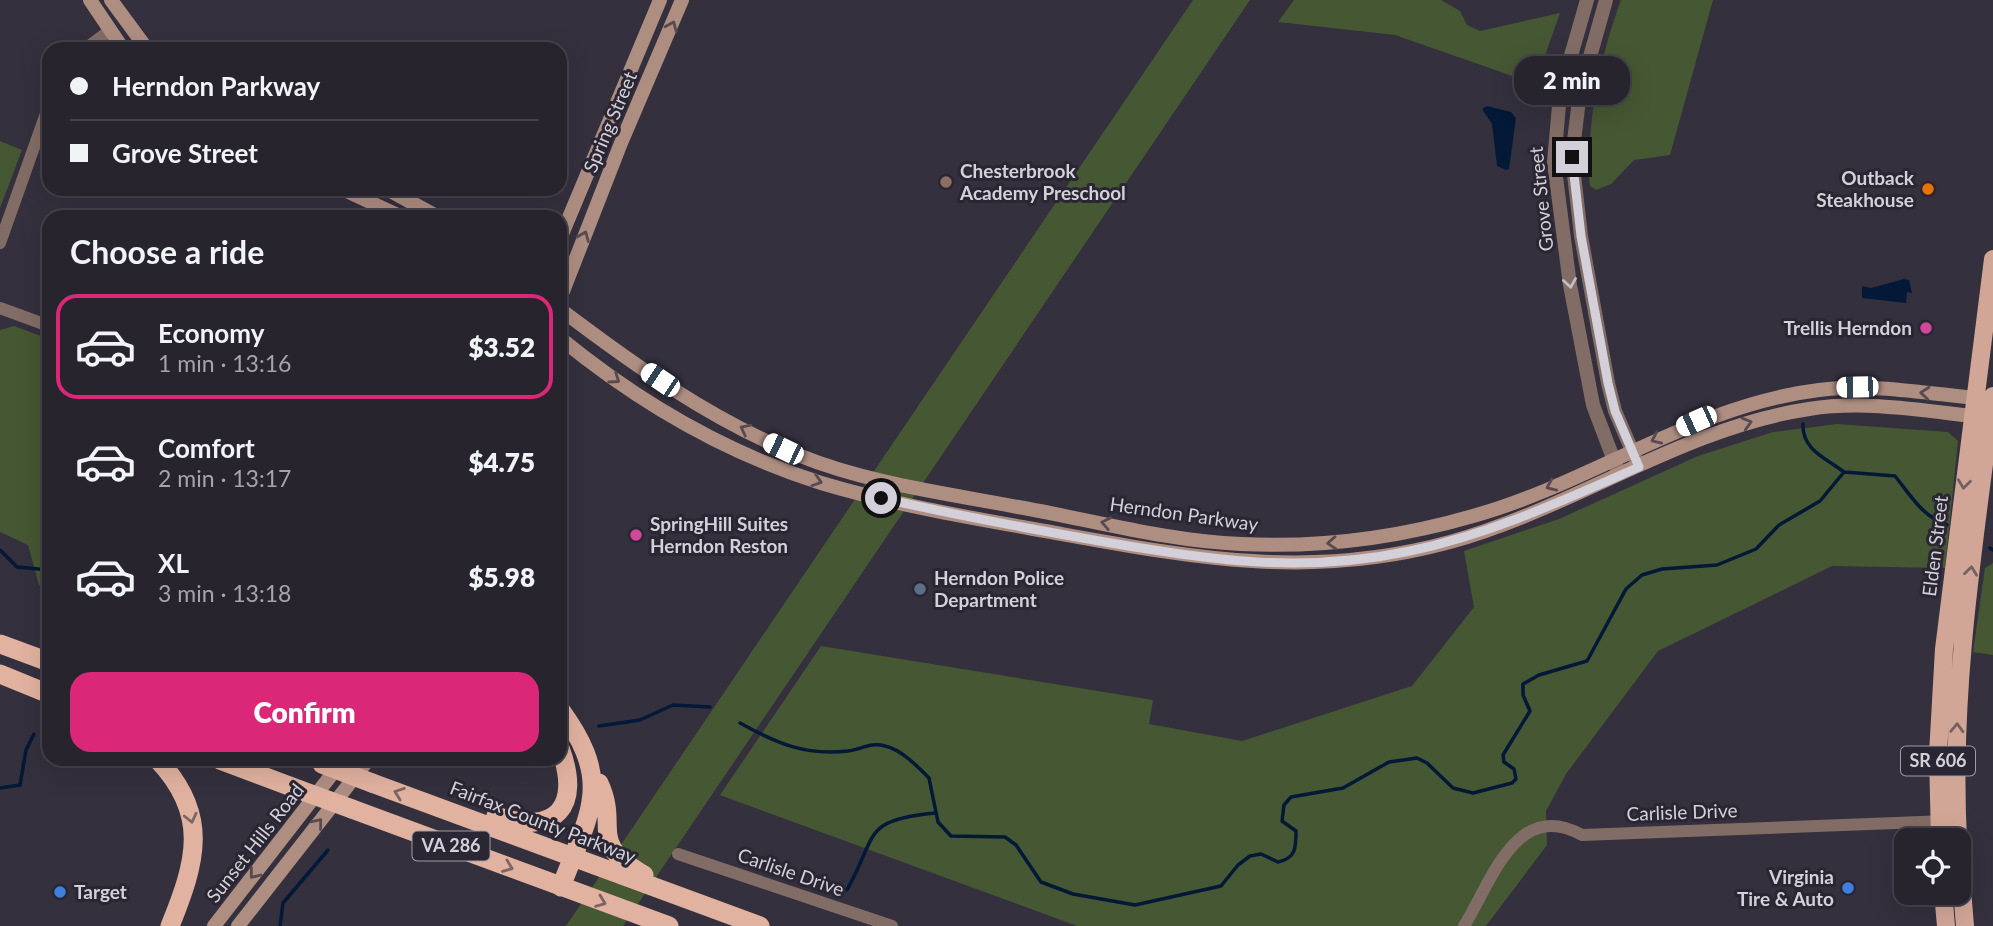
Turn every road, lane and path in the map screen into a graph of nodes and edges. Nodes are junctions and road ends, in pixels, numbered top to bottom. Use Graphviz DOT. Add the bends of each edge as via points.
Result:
graph roads {
  1 [pos="90,0"];
  2 [pos="111,0"];
  3 [pos="660,0"];
  4 [pos="682,0"];
  5 [pos="1587,0"];
  6 [pos="1606,0"];
  7 [pos="109,31"];
  8 [pos="94,42"];
  9 [pos="118,42"];
  10 [pos="142,42"];
  11 [pos="42,125"];
  12 [pos="357,196"];
  13 [pos="400,196"];
  14 [pos="386,210"];
  15 [pos="425,210"];
  16 [pos="567,222"];
  17 [pos="0,243"];
  18 [pos="1993,259"];
  19 [pos="567,281"];
  20 [pos="0,308"];
  21 [pos="567,314"];
  22 [pos="42,323"];
  23 [pos="567,343"];
  24 [pos="1987,407"];
  25 [pos="1631,450"];
  26 [pos="1613,458"];
  27 [pos="1639,467"];
  28 [pos="1620,475"];
  29 [pos="0,635"];
  30 [pos="0,644"];
  31 [pos="42,647"];
  32 [pos="42,660"];
  33 [pos="0,674"];
  34 [pos="42,691"];
  35 [pos="567,719"];
  36 [pos="567,750"];
  37 [pos="162,766"];
  38 [pos="235,766"];
  39 [pos="363,766"];
  40 [pos="566,766"];
  41 [pos="319,769"];
  42 [pos="594,774"];
  43 [pos="426,802"];
  44 [pos="1957,821"];
  45 [pos="1939,828"];
  46 [pos="1944,828"];
  47 [pos="1957,828"];
  48 [pos="1894,832"];
  49 [pos="678,854"];
  50 [pos="566,855"];
  51 [pos="555,885"];
  52 [pos="687,900"];
  53 [pos="1944,905"];
  54 [pos="1963,905"];
  55 [pos="170,926"];
  56 [pos="214,926"];
  57 [pos="238,926"];
  58 [pos="669,926"];
  59 [pos="760,926"];
  60 [pos="892,926"];
  61 [pos="1464,926"];
  62 [pos="1946,926"];
  63 [pos="1965,926"];
  1 -- 7 [label="main road"];
  2 -- 10 [label="main road"];
  3 -- 16 [label="main road, Spring Street"];
  19 -- 4 [label="main road, Spring Street, one-way"];
  5 -- 26 [label="street, Grove Street, one-way" via="1560,94 1554,162 1570,285 1593,405"];
  6 -- 25 [label="street, Grove Street" via="1580,92 1572,157 1604,367"];
  7 -- 8 [label="street"];
  7 -- 9 [label="main road"];
  11 -- 17 [label="street"];
  12 -- 14 [label="main road"];
  13 -- 15 [label="main road"];
  18 -- 24 [label="main road, Elden Street"];
  20 -- 22 [label="street"];
  26 -- 21 [label="main road, Herndon Parkway, one-way" via="1510,504 1424,530 1333,543 1224,543 938,492 809,459 679,393"];
  23 -- 28 [label="main road, Herndon Parkway, one-way" via="674,418 806,478 944,512 1210,560 1304,564 1410,551 1501,526"];
  24 -- 25 [label="main road, Herndon Parkway, one-way" via="1857,387 1803,392 1711,416"];
  27 -- 24 [label="main road, Herndon Parkway, one-way" via="1718,432 1808,409"];
  44 -- 24 [label="main road, Elden Street / SR 606, one-way" via="1962,645"];
  24 -- 45 [label="main road, Elden Street / SR 606, one-way" via="1944,649"];
  25 -- 26 [label="main road, Herndon Parkway"];
  25 -- 27 [label="street, Grove Street"];
  26 -- 28 [label="street, Grove Street"];
  27 -- 28 [label="main road, Herndon Parkway"];
  29 -- 31 [label="highway"];
  30 -- 32 [label="highway"];
  33 -- 34 [label="highway"];
  35 -- 42 [label="highway"];
  36 -- 50 [label="highway" via="581,785"];
  37 -- 55 [label="highway, one-way" via="181,791 194,832 192,865"];
  38 -- 51 [label="highway, VA 286, one-way, bridge"];
  57 -- 39 [label="main road, Sunset Hills Road, one-way"];
  40 -- 43 [label="highway" via="569,794 563,808 543,822 523,824"];
  43 -- 41 [label="highway, Fairfax County Parkway / VA 286, one-way, bridge"];
  41 -- 56 [label="main road, Sunset Hills Road, one-way"];
  42 -- 50 [label="highway" via="594,796"];
  42 -- 52 [label="highway" via="603,792 606,834 617,856"];
  43 -- 50 [label="highway, Fairfax County Parkway / VA 286"];
  44 -- 46 [label="street, Carlisle Drive"];
  44 -- 47 [label="main road, Elden Street / SR 606"];
  48 -- 61 [label="street, Carlisle Drive" via="1582,835 1548,825 1509,847"];
  49 -- 60 [label="street, Carlisle Drive"];
  50 -- 51 [label="highway"];
  50 -- 52 [label="highway, Fairfax County Parkway / VA 286"];
  51 -- 58 [label="highway, VA 286, one-way"];
  52 -- 59 [label="highway, Fairfax County Parkway / VA 286"];
  53 -- 62 [label="main road"];
  54 -- 63 [label="main road, Elden Street / SR 606"];
}
